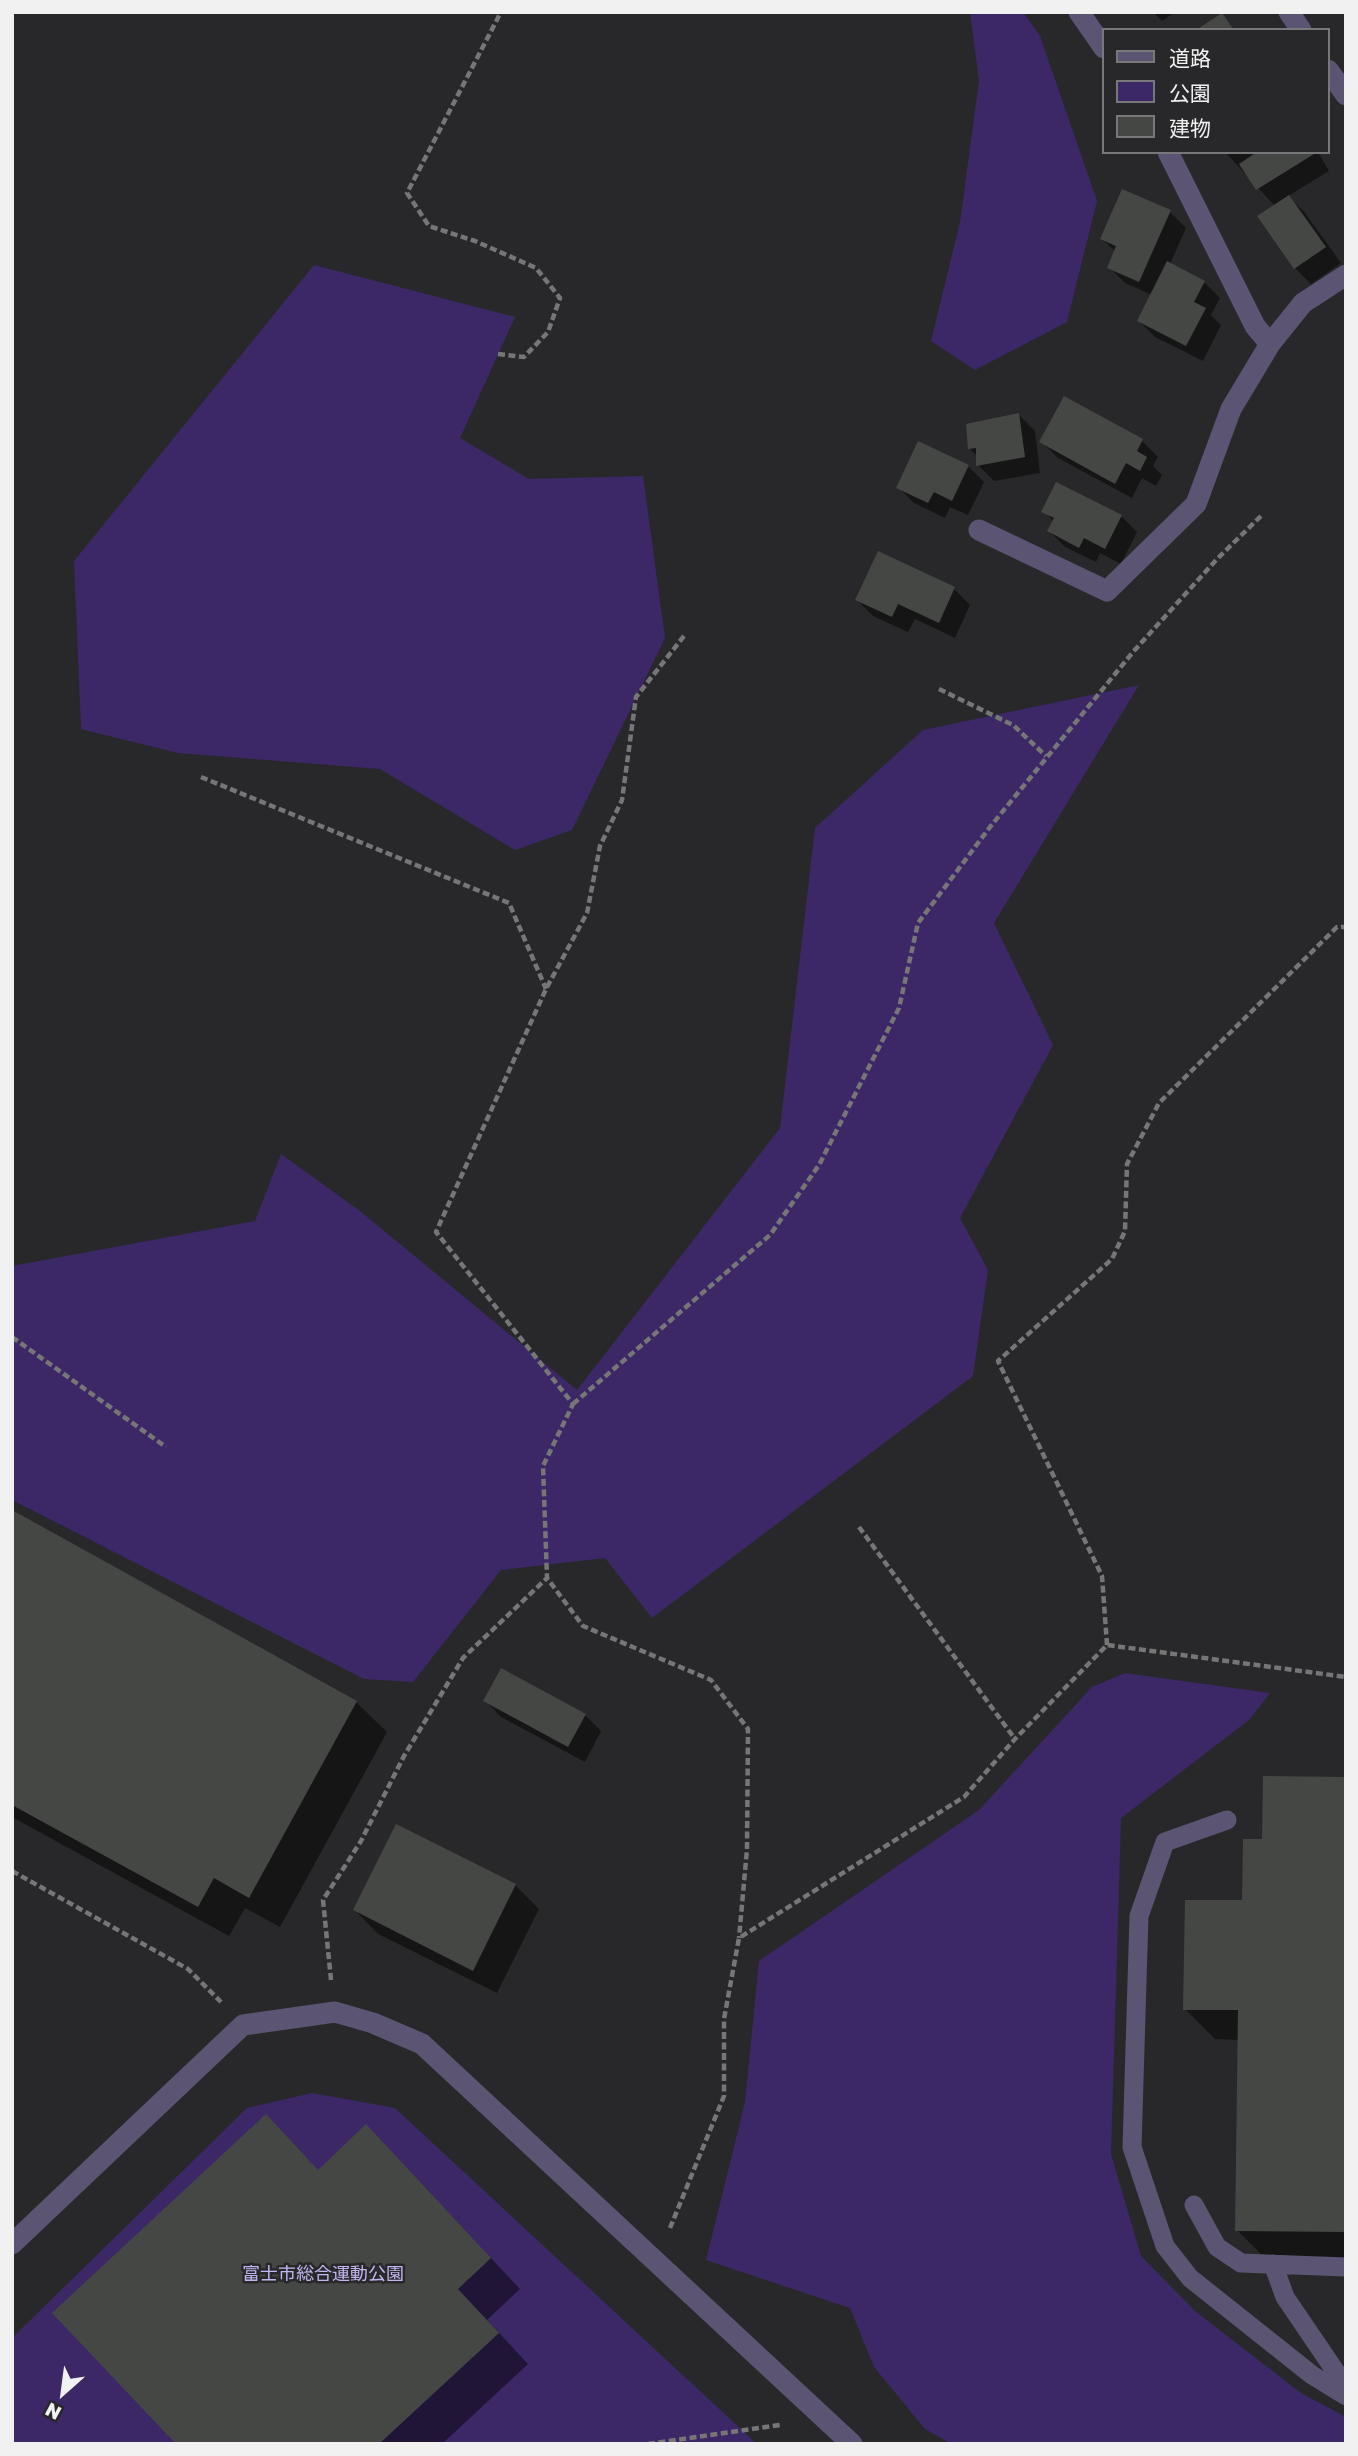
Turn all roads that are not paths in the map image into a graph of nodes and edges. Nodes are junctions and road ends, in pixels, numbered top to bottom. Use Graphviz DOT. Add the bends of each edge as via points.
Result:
graph roads {
  1 [pos="1079,12"];
  2 [pos="1289,12"];
  3 [pos="1300,28"];
  4 [pos="1102,45"];
  5 [pos="1330,73"];
  6 [pos="1346,95"];
  7 [pos="1169,154"];
  8 [pos="1346,275"];
  9 [pos="1270,344"];
  10 [pos="979,530"];
  11 [pos="1227,1820"];
  12 [pos="1194,2205"];
  13 [pos="12,2244"];
  14 [pos="1273,2264"];
  15 [pos="1346,2267"];
  16 [pos="1346,2387"];
  17 [pos="1346,2396"];
  18 [pos="852,2444"];
  1 -- 4 [label="street"];
  2 -- 3 [label="street"];
  5 -- 6 [label="street"];
  7 -- 9 [label="street" via="1255,326"];
  8 -- 9 [label="street" via="1303,303"];
  9 -- 10 [label="street" via="1231,410 1196,504 1107,591"];
  11 -- 17 [label="lane" via="1165,1842 1139,1916 1132,2147 1165,2246 1190,2278 1312,2375"];
  12 -- 14 [label="lane" via="1217,2247 1241,2263"];
  13 -- 18 [label="street" via="243,2025 335,2012 373,2022 422,2045"];
  14 -- 15 [label="lane"];
  14 -- 16 [label="lane" via="1285,2297"];
}
